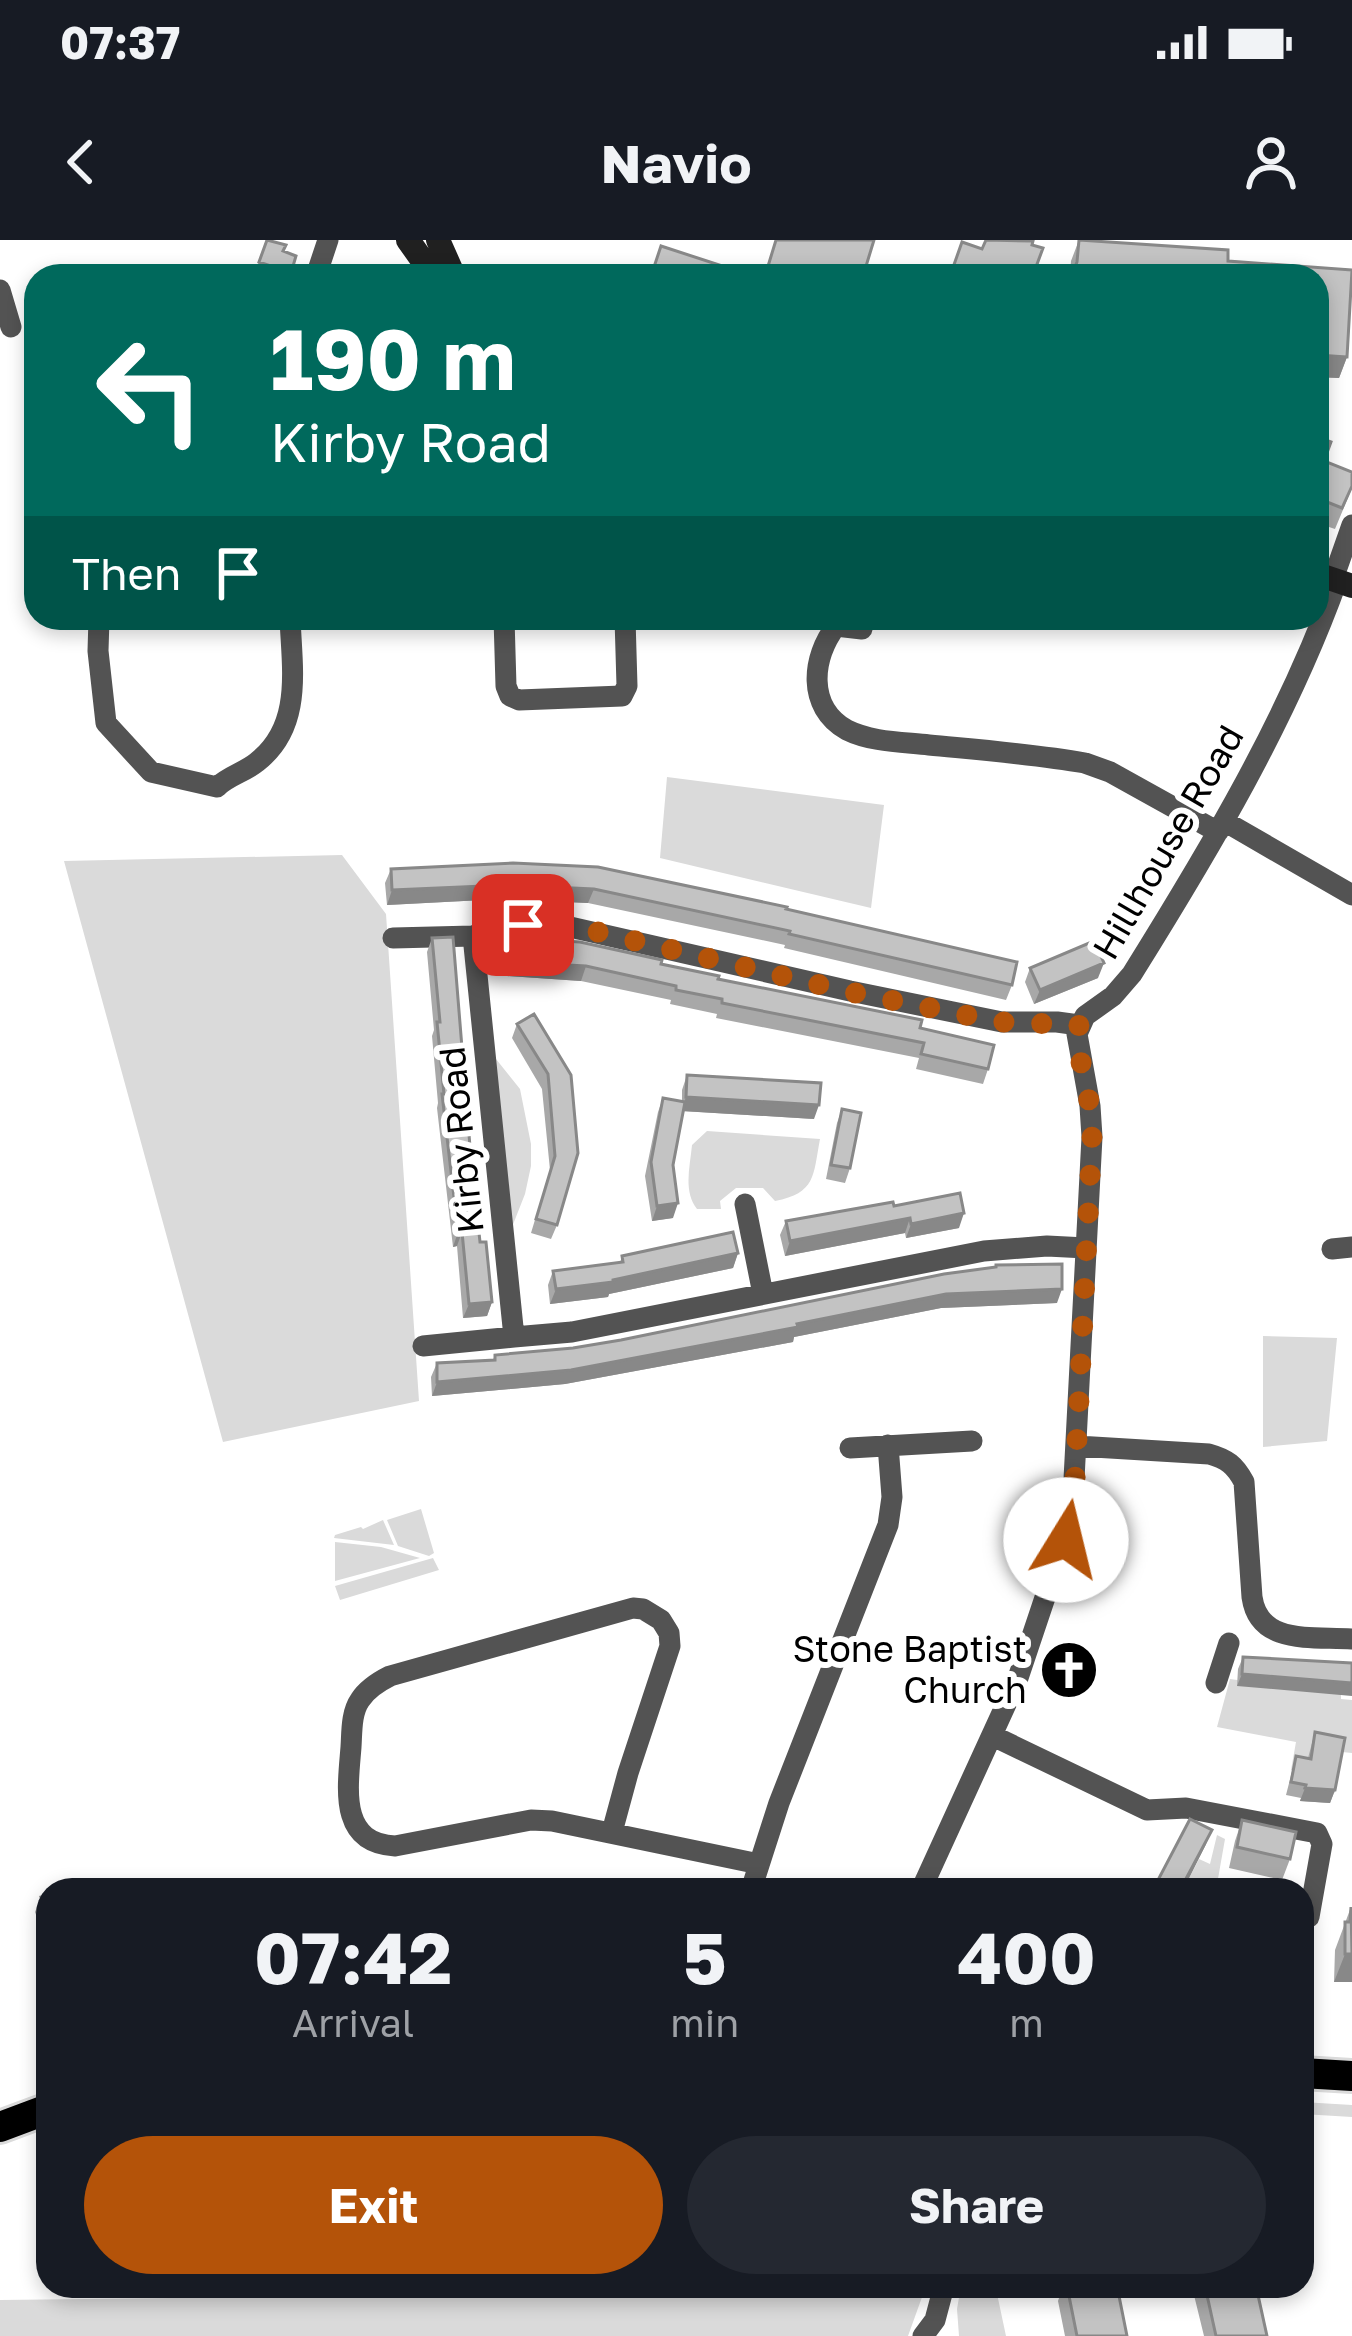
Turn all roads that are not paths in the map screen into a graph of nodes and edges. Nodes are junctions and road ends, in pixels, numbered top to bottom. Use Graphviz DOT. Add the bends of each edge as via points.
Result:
graph roads {
  1 [pos="0,290"];
  2 [pos="10,327"];
  3 [pos="1352,525"];
  4 [pos="1335,580"];
  5 [pos="99,630"];
  6 [pos="290,630"];
  7 [pos="504,630"];
  8 [pos="625,630"];
  9 [pos="833,630"];
  10 [pos="1317,630"];
  11 [pos="1221,826"];
  12 [pos="1352,895"];
  13 [pos="473,936"];
  14 [pos="393,938"];
  15 [pos="1079,1025"];
  16 [pos="745,1204"];
  17 [pos="1086,1248"];
  18 [pos="763,1294"];
  19 [pos="514,1337"];
  20 [pos="423,1346"];
  21 [pos="972,1441"];
  22 [pos="888,1445"];
  23 [pos="1077,1446"];
  24 [pos="850,1448"];
  25 [pos="1352,1639"];
  26 [pos="1229,1643"];
  27 [pos="1216,1683"];
  28 [pos="993,1736"];
  29 [pos="612,1832"];
  30 [pos="759,1864"];
  31 [pos="755,1878"];
  32 [pos="926,1878"];
  33 [pos="1314,1888"];
  34 [pos="1314,2074"];
  35 [pos="1352,2076"];
  36 [pos="36,2114"];
  37 [pos="0,2127"];
  38 [pos="941,2298"];
  39 [pos="934,2331"];
  1 -- 2 [label="street"];
  3 -- 4 [label="street, Hillhouse Road"];
  5 -- 6 [label="street" via="106,723 151,772 217,787 263,757 285,727"];
  7 -- 8 [label="street" via="506,686 517,700 622,696"];
  9 -- 11 [label="street" via="816,680 819,697 848,730 1085,763"];
  10 -- 11 [label="street, Hillhouse Road"];
  11 -- 12 [label="street"];
  11 -- 15 [label="street, Hillhouse Road" via="1132,974"];
  13 -- 14 [label="street"];
  13 -- 15 [label="street" via="494,926 585,929 1001,1022"];
  13 -- 19 [label="street, Kirby Road"];
  15 -- 17 [label="street" via="1092,1123"];
  16 -- 18 [label="street"];
  17 -- 18 [label="street" via="997,1250"];
  17 -- 23 [label="street"];
  18 -- 19 [label="street"];
  19 -- 20 [label="street"];
  21 -- 22 [label="street"];
  22 -- 24 [label="street"];
  22 -- 30 [label="street" via="888,1525"];
  23 -- 25 [label="street" via="1226,1460 1244,1482 1260,1622 1284,1634"];
  23 -- 28 [label="street" via="1066,1540"];
  26 -- 27 [label="street"];
  28 -- 32 [label="street"];
  28 -- 33 [label="street" via="1147,1810 1186,1808 1317,1833"];
  29 -- 29 [label="street" via="531,1820 394,1846 372,1841 349,1807 359,1702 390,1676 627,1609 647,1611 666,1626 670,1646"];
  29 -- 30 [label="street"];
  30 -- 31 [label="street"];
  34 -- 35 [label="main road"];
  36 -- 37 [label="main road"];
  38 -- 39 [label="street"];
}
